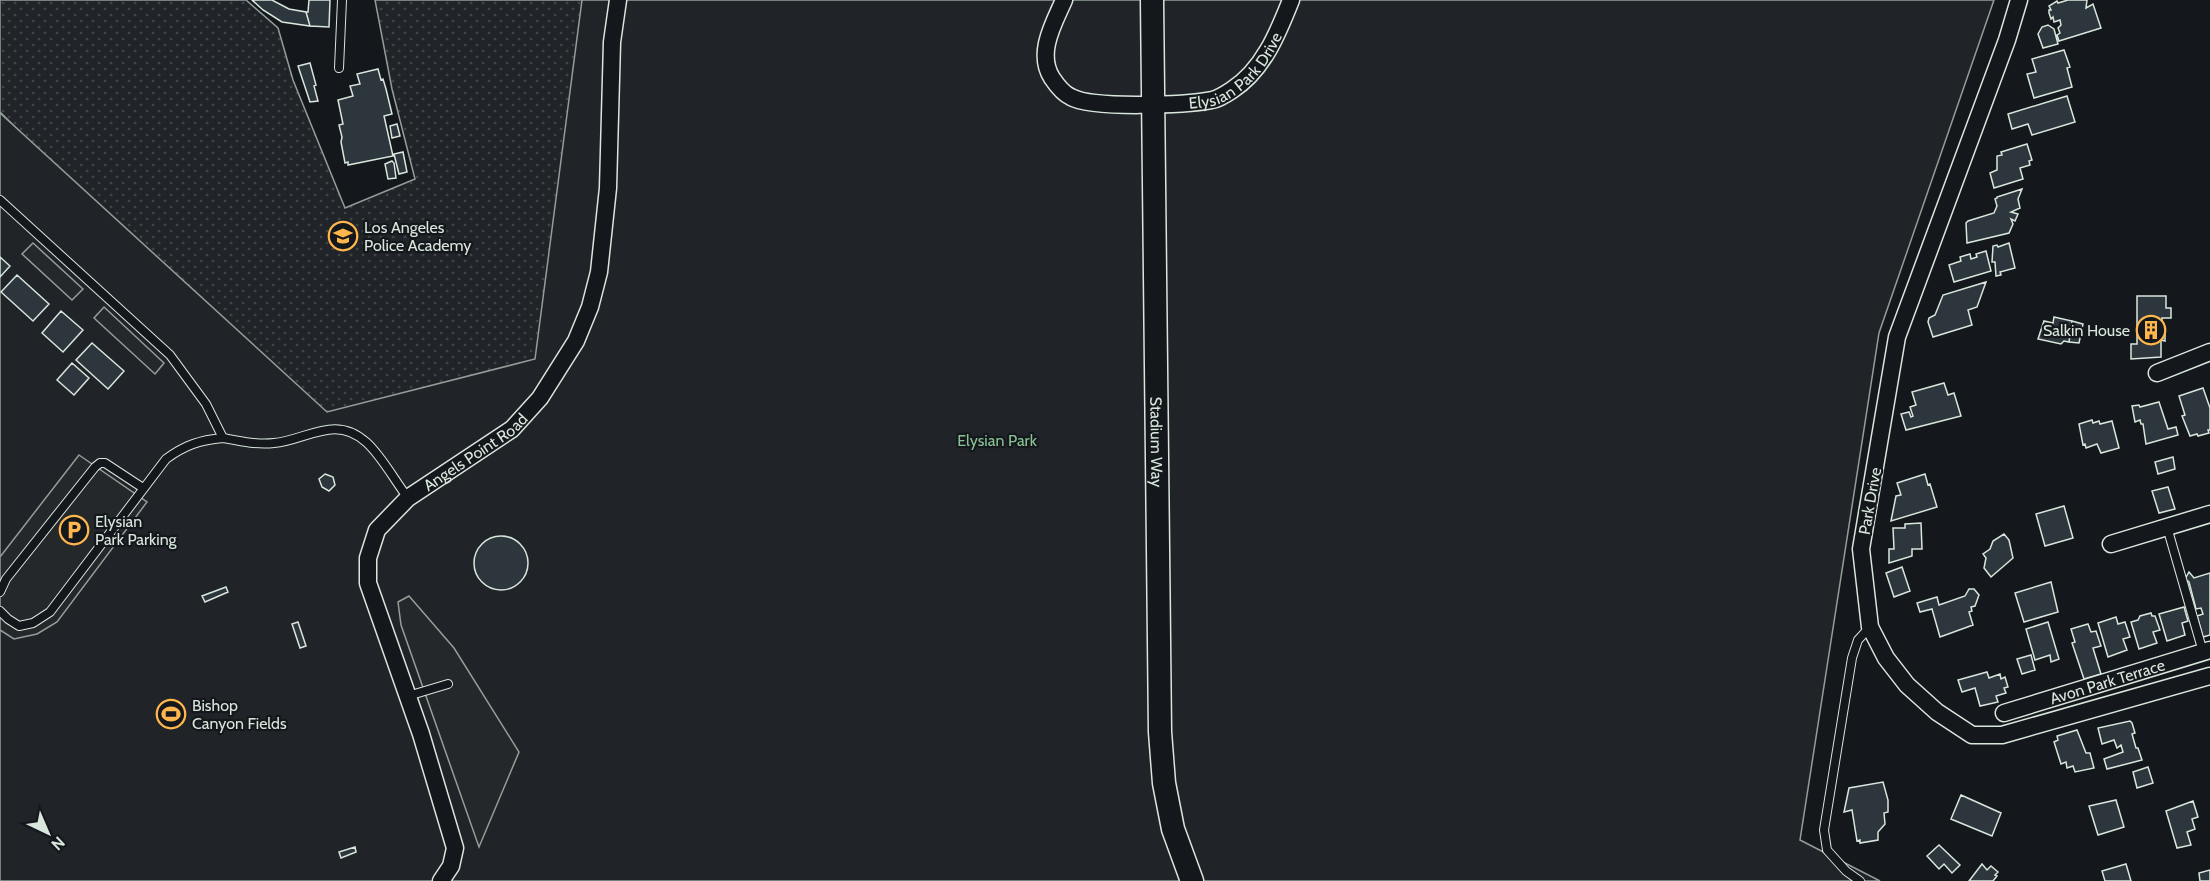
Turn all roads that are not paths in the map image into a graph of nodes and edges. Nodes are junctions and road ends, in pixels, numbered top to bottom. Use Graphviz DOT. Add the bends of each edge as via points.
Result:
graph roads {
  1 [pos="342,0"];
  2 [pos="618,0"];
  3 [pos="1064,0"];
  4 [pos="1152,0"];
  5 [pos="1291,0"];
  6 [pos="2019,0"];
  7 [pos="339,68"];
  8 [pos="1153,106"];
  9 [pos="0,200"];
  10 [pos="2210,352"];
  11 [pos="2157,373"];
  12 [pos="223,438"];
  13 [pos="143,488"];
  14 [pos="408,498"];
  15 [pos="2210,514"];
  16 [pos="2167,527"];
  17 [pos="2111,544"];
  18 [pos="0,592"];
  19 [pos="0,611"];
  20 [pos="1870,627"];
  21 [pos="2207,651"];
  22 [pos="2210,676"];
  23 [pos="448,684"];
  24 [pos="408,696"];
  25 [pos="2004,713"];
  26 [pos="441,881"];
  27 [pos="1192,881"];
  28 [pos="1860,881"];
  1 -- 7 [label="lane"];
  2 -- 14 [label="street, Angels Point Road" via="612,42 608,188 599,272 576,341 540,398 512,429"];
  3 -- 8 [label="street" via="1045,48 1051,76 1070,97 1083,101"];
  4 -- 8 [label="main road, Stadium Way"];
  5 -- 8 [label="street, Elysian Park Drive" via="1280,28 1254,72 1232,90 1213,100"];
  6 -- 20 [label="street, Park Drive" via="1897,338 1862,549"];
  8 -- 27 [label="main road, Stadium Way" via="1160,732 1173,829"];
  9 -- 12 [label="lane" via="170,355 206,404"];
  10 -- 11 [label="street"];
  12 -- 13 [label="lane" via="199,440 181,449 166,459"];
  12 -- 14 [label="lane" via="261,444 290,441 331,428 350,431 366,442"];
  13 -- 18 [label="lane" via="100,463 6,579"];
  13 -- 19 [label="lane" via="50,612 33,623 19,626"];
  14 -- 24 [label="street, Angels Point Road" via="377,530 368,558 368,583"];
  15 -- 16 [label="street"];
  16 -- 17 [label="street"];
  16 -- 21 [label="lane"];
  20 -- 22 [label="street, Park Drive" via="1886,658 1907,685 1937,712 1972,735 2002,735"];
  20 -- 28 [label="lane" via="1858,640 1852,658 1824,830 1827,850"];
  21 -- 25 [label="street, Avon Park Terrace"];
  23 -- 24 [label="lane"];
  24 -- 26 [label="street, Angels Point Road" via="455,848 451,866"];
}
